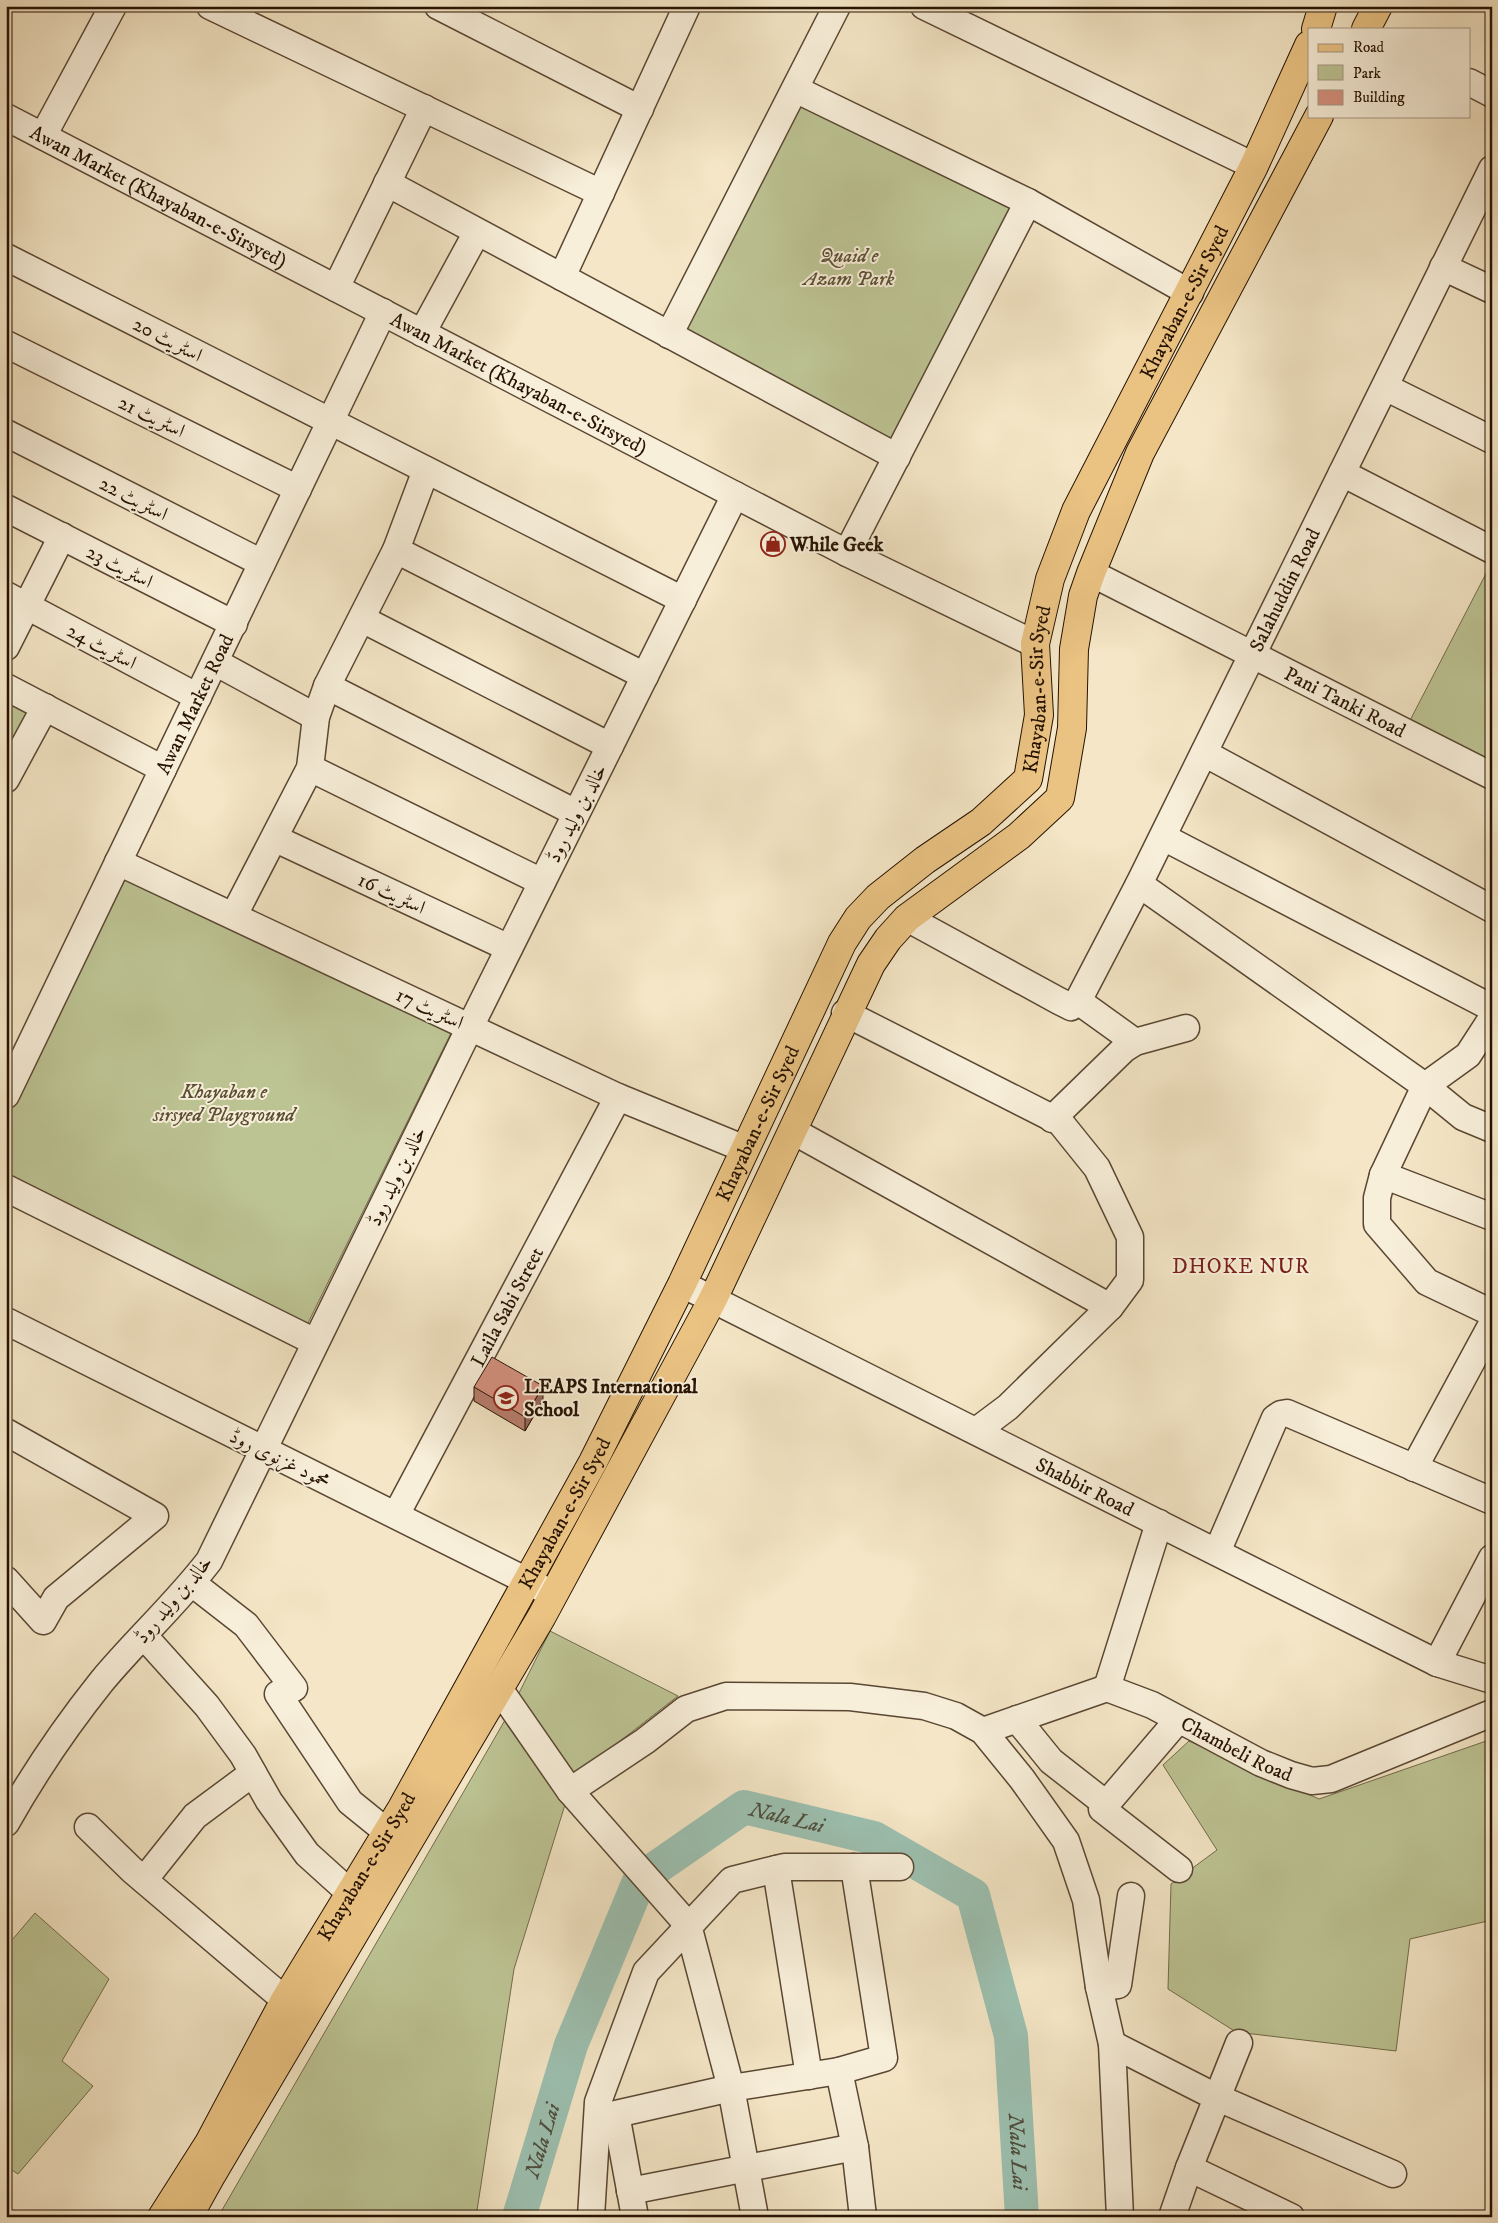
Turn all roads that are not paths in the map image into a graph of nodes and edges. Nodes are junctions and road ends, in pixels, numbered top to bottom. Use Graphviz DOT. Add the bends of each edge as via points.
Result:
graph roads {
  1 [pos="113,6"];
  2 [pos="210,6"];
  3 [pos="438,6"];
  4 [pos="837,6"];
  5 [pos="924,6"];
  6 [pos="1377,6"];
  7 [pos="684,8"];
  8 [pos="1366,28"];
  9 [pos="1308,47"];
  10 [pos="1470,83"];
  11 [pos="795,89"];
  12 [pos="1492,94"];
  13 [pos="424,108"];
  14 [pos="640,109"];
  15 [pos="6,117"];
  16 [pos="1318,118"];
  17 [pos="43,136"];
  18 [pos="1254,166"];
  19 [pos="1492,169"];
  20 [pos="387,183"];
  21 [pos="600,193"];
  22 [pos="1028,202"];
  23 [pos="477,232"];
  24 [pos="6,257"];
  25 [pos="1443,267"];
  26 [pos="562,277"];
  27 [pos="336,288"];
  28 [pos="1492,290"];
  29 [pos="1190,292"];
  30 [pos="383,312"];
  31 [pos="422,333"];
  32 [pos="669,335"];
  33 [pos="6,344"];
  34 [pos="1385,387"];
  35 [pos="330,422"];
  36 [pos="6,433"];
  37 [pos="1492,440"];
  38 [pos="897,457"];
  39 [pos="426,470"];
  40 [pos="1342,473"];
  41 [pos="298,489"];
  42 [pos="735,495"];
  43 [pos="6,508"];
  44 [pos="62,536"];
  45 [pos="396,550"];
  46 [pos="1492,550"];
  47 [pos="847,553"];
  48 [pos="262,563"];
  49 [pos="1090,574"];
  50 [pos="683,600"];
  51 [pos="17,601"];
  52 [pos="362,618"];
  53 [pos="234,624"];
  54 [pos="1035,644"];
  55 [pos="6,647"];
  56 [pos="1252,656"];
  57 [pos="214,662"];
  58 [pos="645,676"];
  59 [pos="327,686"];
  60 [pos="6,687"];
  61 [pos="198,697"];
  62 [pos="45,707"];
  63 [pos="316,717"];
  64 [pos="610,746"];
  65 [pos="1204,753"];
  66 [pos="164,768"];
  67 [pos="310,768"];
  68 [pos="1492,776"];
  69 [pos="6,779"];
  70 [pos="576,813"];
  71 [pos="1163,836"];
  72 [pos="276,839"];
  73 [pos="118,862"];
  74 [pos="542,882"];
  75 [pos="1140,884"];
  76 [pos="1492,909"];
  77 [pos="234,916"];
  78 [pos="907,918"];
  79 [pos="509,948"];
  80 [pos="1075,1004"];
  81 [pos="1492,1008"];
  82 [pos="845,1013"];
  83 [pos="1492,1018"];
  84 [pos="470,1027"];
  85 [pos="1186,1028"];
  86 [pos="1135,1042"];
  87 [pos="1425,1086"];
  88 [pos="6,1095"];
  89 [pos="618,1097"];
  90 [pos="1052,1119"];
  91 [pos="1492,1129"];
  92 [pos="793,1130"];
  93 [pos="745,1148"];
  94 [pos="1383,1175"];
  95 [pos="6,1188"];
  96 [pos="1492,1217"];
  97 [pos="682,1284"];
  98 [pos="713,1299"];
  99 [pos="1110,1307"];
  100 [pos="1492,1314"];
  101 [pos="6,1321"];
  102 [pos="1492,1324"];
  103 [pos="315,1342"];
  104 [pos="976,1431"];
  105 [pos="6,1432"];
  106 [pos="262,1449"];
  107 [pos="1414,1468"];
  108 [pos="1492,1501"];
  109 [pos="396,1515"];
  110 [pos="1159,1523"];
  111 [pos="1217,1552"];
  112 [pos="1492,1558"];
  113 [pos="6,1580"];
  114 [pos="528,1581"];
  115 [pos="192,1583"];
  116 [pos="553,1594"];
  117 [pos="144,1636"];
  118 [pos="1437,1663"];
  119 [pos="1492,1680"];
  120 [pos="1107,1688"];
  121 [pos="500,1690"];
  122 [pos="1492,1713"];
  123 [pos="1016,1720"];
  124 [pos="1178,1720"];
  125 [pos="983,1731"];
  126 [pos="253,1773"];
  127 [pos="574,1796"];
  128 [pos="1106,1804"];
  129 [pos="10,1806"];
  130 [pos="88,1827"];
  131 [pos="387,1832"];
  132 [pos="854,1867"];
  133 [pos="900,1867"];
  134 [pos="776,1869"];
  135 [pos="1179,1869"];
  136 [pos="144,1880"];
  137 [pos="349,1892"];
  138 [pos="1131,1896"];
  139 [pos="682,1919"];
  140 [pos="1099,1987"];
  141 [pos="285,2000"];
  142 [pos="1239,2043"];
  143 [pos="1112,2044"];
  144 [pos="839,2071"];
  145 [pos="809,2076"];
  146 [pos="731,2088"];
  147 [pos="1216,2097"];
  148 [pos="855,2147"];
  149 [pos="746,2168"];
  150 [pos="1189,2168"];
  151 [pos="1393,2174"];
  152 [pos="630,2192"];
  153 [pos="162,2217"];
  154 [pos="188,2217"];
  155 [pos="591,2217"];
  156 [pos="635,2217"];
  157 [pos="755,2217"];
  158 [pos="863,2217"];
  159 [pos="1120,2217"];
  160 [pos="1172,2217"];
  161 [pos="1292,2217"];
  1 -- 17 [label="street"];
  2 -- 13 [label="street"];
  3 -- 14 [label="street"];
  4 -- 11 [label="street"];
  5 -- 18 [label="street"];
  6 -- 8 [label="main road"];
  7 -- 14 [label="street"];
  9 -- 18 [label="main road, Khayaban-e-Sir Syed"];
  10 -- 12 [label="street"];
  11 -- 22 [label="street"];
  11 -- 32 [label="street"];
  13 -- 20 [label="street"];
  13 -- 21 [label="street"];
  14 -- 21 [label="street"];
  15 -- 17 [label="street, Awan Market (Khayaban-e-Sirsyed)"];
  16 -- 49 [label="main road, Khayaban-e-Sir Syed" via="1140,453"];
  17 -- 27 [label="street, Awan Market (Khayaban-e-Sirsyed)"];
  18 -- 29 [label="main road, Khayaban-e-Sir Syed"];
  19 -- 25 [label="street, Salahuddin Road"];
  20 -- 23 [label="street"];
  20 -- 27 [label="street"];
  21 -- 26 [label="street"];
  22 -- 29 [label="street"];
  22 -- 38 [label="street"];
  23 -- 26 [label="street"];
  23 -- 31 [label="street"];
  24 -- 35 [label="street, اسٹریٹ 20"];
  25 -- 28 [label="street"];
  25 -- 34 [label="street, Salahuddin Road"];
  26 -- 32 [label="street"];
  27 -- 30 [label="street, Awan Market (Khayaban-e-Sirsyed)"];
  29 -- 54 [label="main road, Khayaban-e-Sir Syed" via="1076,511 1050,579"];
  30 -- 31 [label="street, Awan Market (Khayaban-e-Sirsyed)"];
  30 -- 35 [label="street, Awan Market Road"];
  31 -- 42 [label="street, Awan Market (Khayaban-e-Sirsyed)"];
  32 -- 38 [label="street"];
  33 -- 41 [label="street, اسٹریٹ 21"];
  34 -- 37 [label="street"];
  34 -- 40 [label="street, Salahuddin Road"];
  35 -- 39 [label="street, اسٹریٹ 20"];
  35 -- 41 [label="street, Awan Market Road"];
  36 -- 48 [label="street, اسٹریٹ 22"];
  38 -- 47 [label="street"];
  39 -- 45 [label="street"];
  39 -- 50 [label="street, اسٹریٹ 20"];
  40 -- 46 [label="street"];
  40 -- 56 [label="street, Salahuddin Road"];
  41 -- 48 [label="street, Awan Market Road"];
  42 -- 47 [label="street, Awan Market (Khayaban-e-Sirsyed)"];
  42 -- 50 [label="street, خالد بن ولید روڈ"];
  43 -- 44 [label="street, اسٹریٹ 23"];
  44 -- 51 [label="street"];
  44 -- 53 [label="street, اسٹریٹ 23"];
  45 -- 52 [label="street"];
  45 -- 58 [label="street"];
  47 -- 54 [label="street, Awan Market (Khayaban-e-Sirsyed)"];
  48 -- 53 [label="street, Awan Market Road"];
  49 -- 56 [label="street, Pani Tanki Road"];
  49 -- 78 [label="main road, Khayaban-e-Sir Syed" via="1074,649 1072,728 1060,798 1019,836"];
  50 -- 58 [label="street, خالد بن ولید روڈ"];
  51 -- 55 [label="street"];
  51 -- 61 [label="street, اسٹریٹ 24"];
  52 -- 59 [label="street"];
  52 -- 64 [label="street"];
  53 -- 57 [label="street, Awan Market Road"];
  54 -- 93 [label="main road, Khayaban-e-Sir Syed" via="1039,716 1028,779 981,822 924,860 878,897 858,918 842,943"];
  56 -- 65 [label="street, Salahuddin Road"];
  56 -- 68 [label="street, Pani Tanki Road"];
  57 -- 61 [label="street, Awan Market Road"];
  57 -- 63 [label="street"];
  58 -- 64 [label="street, خالد بن ولید روڈ"];
  59 -- 63 [label="street"];
  59 -- 70 [label="street"];
  60 -- 62 [label="street"];
  61 -- 66 [label="street, Awan Market Road"];
  62 -- 66 [label="street"];
  62 -- 69 [label="street"];
  63 -- 67 [label="street"];
  64 -- 70 [label="street, خالد بن ولید روڈ"];
  65 -- 71 [label="street, Salahuddin Road"];
  65 -- 76 [label="street"];
  66 -- 73 [label="street, Awan Market Road"];
  67 -- 72 [label="street"];
  67 -- 74 [label="street"];
  70 -- 74 [label="street, خالد بن ولید روڈ"];
  71 -- 75 [label="street, Salahuddin Road"];
  71 -- 81 [label="street"];
  72 -- 77 [label="street"];
  72 -- 79 [label="street, اسٹریٹ 16"];
  73 -- 77 [label="street, اسٹریٹ 17"];
  73 -- 88 [label="street, Awan Market Road"];
  74 -- 79 [label="street, خالد بن ولید روڈ"];
  75 -- 80 [label="street, Salahuddin Road"];
  75 -- 87 [label="street"];
  77 -- 84 [label="street, اسٹریٹ 17"];
  78 -- 80 [label="street"];
  78 -- 82 [label="main road, Khayaban-e-Sir Syed" via="871,964"];
  79 -- 84 [label="street, خالد بن ولید روڈ"];
  80 -- 86 [label="street"];
  82 -- 90 [label="street"];
  82 -- 92 [label="main road, Khayaban-e-Sir Syed"];
  83 -- 87 [label="street" via="1468,1055"];
  84 -- 89 [label="street, اسٹریٹ 17"];
  84 -- 103 [label="street, خالد بن ولید روڈ"];
  85 -- 86 [label="street"];
  86 -- 90 [label="street"];
  87 -- 91 [label="street" via="1463,1117"];
  87 -- 94 [label="street"];
  89 -- 93 [label="street, اسٹریٹ 17"];
  89 -- 109 [label="street, Laila Sabi Street"];
  90 -- 99 [label="street" via="1060,1122 1098,1168 1130,1237 1130,1280"];
  92 -- 98 [label="main road, Khayaban-e-Sir Syed"];
  92 -- 99 [label="street"];
  93 -- 97 [label="main road, Khayaban-e-Sir Syed"];
  94 -- 96 [label="street"];
  94 -- 100 [label="street" via="1377,1198 1376,1224 1427,1282"];
  95 -- 103 [label="street"];
  97 -- 98 [label="street, Shabbir Road"];
  97 -- 114 [label="main road, Khayaban-e-Sir Syed" via="594,1462"];
  98 -- 104 [label="street, Shabbir Road"];
  98 -- 116 [label="main road, Khayaban-e-Sir Syed"];
  99 -- 104 [label="street" via="1008,1407"];
  101 -- 106 [label="street, محمود غزنوی روڈ"];
  102 -- 107 [label="street"];
  103 -- 106 [label="street, خالد بن ولید روڈ"];
  104 -- 110 [label="street, Shabbir Road"];
  105 -- 113 [label="street" via="155,1516 56,1598 43,1621"];
  106 -- 109 [label="street, محمود غزنوی روڈ"];
  106 -- 115 [label="street, خالد بن ولید روڈ" via="209,1561"];
  107 -- 108 [label="street"];
  107 -- 111 [label="street" via="1286,1413 1281,1414 1275,1418"];
  109 -- 114 [label="street, محمود غزنوی روڈ"];
  110 -- 111 [label="street, Shabbir Road"];
  110 -- 120 [label="street"];
  111 -- 118 [label="street, Shabbir Road"];
  112 -- 118 [label="street"];
  114 -- 116 [label="street, محمود غزنوی روڈ"];
  114 -- 131 [label="main road, Khayaban-e-Sir Syed"];
  115 -- 117 [label="street, خالد بن ولید روڈ"];
  115 -- 131 [label="street" via="246,1625 294,1688 278,1694 350,1802"];
  116 -- 121 [label="main road, Khayaban-e-Sir Syed"];
  117 -- 126 [label="street" via="206,1706"];
  117 -- 129 [label="street, خالد بن ولید روڈ" via="103,1680"];
  118 -- 119 [label="street, Shabbir Road"];
  120 -- 123 [label="street"];
  120 -- 124 [label="street, Chambeli Road" via="1152,1705"];
  121 -- 127 [label="street"];
  121 -- 154 [label="main road, Khayaban-e-Sir Syed"];
  122 -- 124 [label="street, Chambeli Road" via="1331,1779 1312,1781 1261,1763"];
  123 -- 125 [label="street"];
  123 -- 128 [label="street" via="1051,1761"];
  124 -- 128 [label="street"];
  125 -- 127 [label="street" via="956,1716 924,1706 850,1697 726,1696 686,1709"];
  125 -- 140 [label="street" via="1022,1778 1066,1841 1086,1900"];
  126 -- 136 [label="street" via="195,1816"];
  126 -- 137 [label="street" via="307,1854"];
  127 -- 139 [label="street"];
  128 -- 135 [label="street" via="1102,1809"];
  130 -- 136 [label="street"];
  131 -- 137 [label="main road, Khayaban-e-Sir Syed"];
  132 -- 133 [label="street"];
  132 -- 134 [label="street"];
  132 -- 144 [label="street" via="884,2058"];
  134 -- 139 [label="street" via="732,1880"];
  134 -- 145 [label="street"];
  136 -- 141 [label="street"];
  137 -- 141 [label="main road, Khayaban-e-Sir Syed"];
  138 -- 140 [label="street" via="1118,1985"];
  139 -- 146 [label="street"];
  139 -- 155 [label="street" via="646,1972 598,2102"];
  140 -- 143 [label="street"];
  141 -- 153 [label="main road, Khayaban-e-Sir Syed" via="209,2143"];
  142 -- 147 [label="street"];
  143 -- 147 [label="street"];
  143 -- 159 [label="street"];
  144 -- 145 [label="street"];
  144 -- 148 [label="street"];
  145 -- 146 [label="street"];
  146 -- 149 [label="street"];
  146 -- 152 [label="street" via="616,2114"];
  147 -- 150 [label="street"];
  147 -- 151 [label="street"];
  148 -- 149 [label="street"];
  148 -- 158 [label="street"];
  149 -- 152 [label="street"];
  149 -- 157 [label="street"];
  150 -- 160 [label="street"];
  150 -- 161 [label="street"];
  152 -- 156 [label="street"];
}
